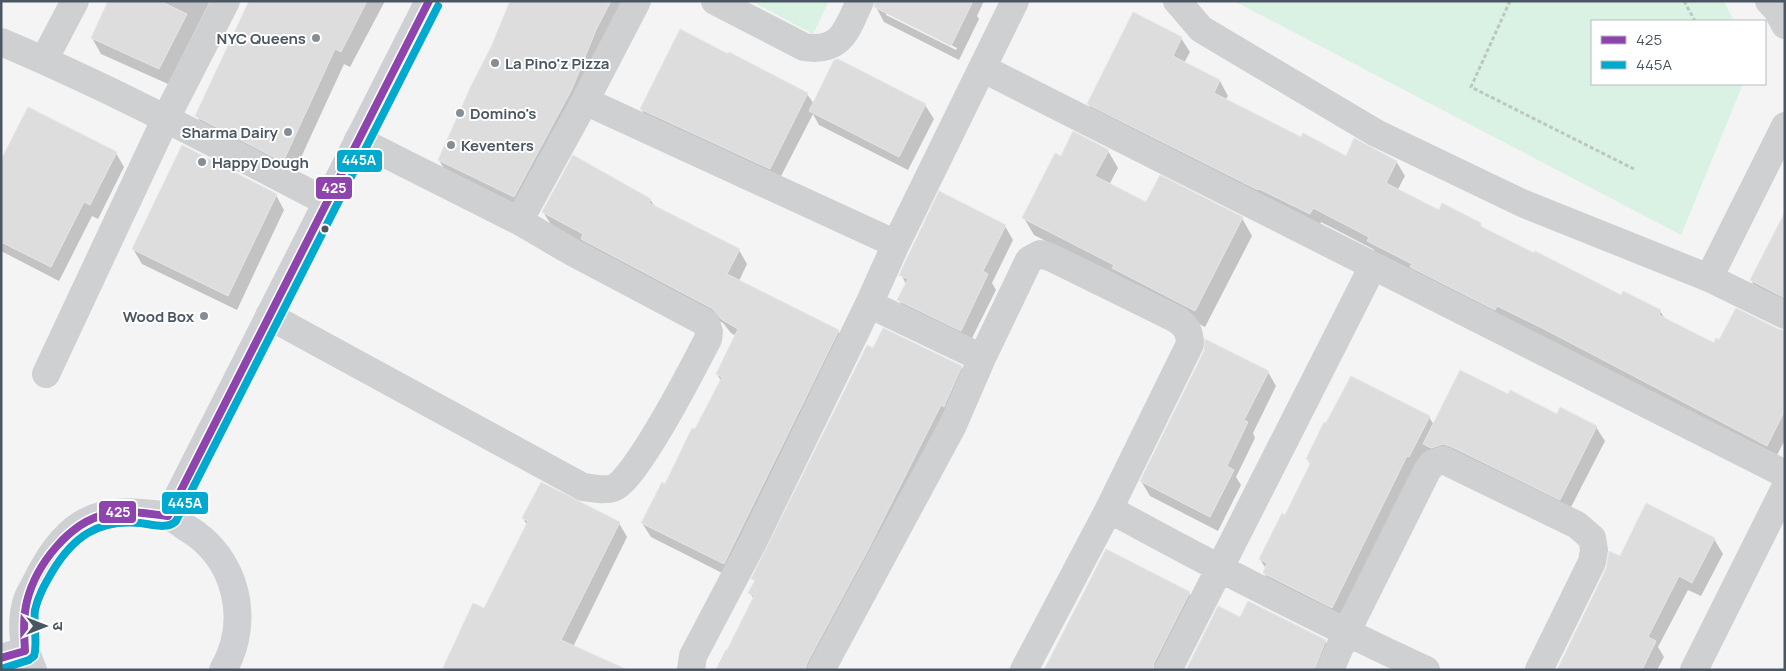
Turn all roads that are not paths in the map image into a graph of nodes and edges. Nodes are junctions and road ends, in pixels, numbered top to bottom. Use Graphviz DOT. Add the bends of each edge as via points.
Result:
graph roads {
  1 [pos="75,1"];
  2 [pos="226,1"];
  3 [pos="429,1"];
  4 [pos="637,1"];
  5 [pos="715,1"];
  6 [pos="860,1"];
  7 [pos="1015,1"];
  8 [pos="1178,1"];
  9 [pos="1769,1"];
  10 [pos="1785,25"];
  11 [pos="1,42"];
  12 [pos="44,60"];
  13 [pos="982,68"];
  14 [pos="585,102"];
  15 [pos="166,118"];
  16 [pos="1785,126"];
  17 [pos="358,140"];
  18 [pos="327,202"];
  19 [pos="519,221"];
  20 [pos="896,244"];
  21 [pos="1373,266"];
  22 [pos="1709,278"];
  23 [pos="869,304"];
  24 [pos="1785,315"];
  25 [pos="269,316"];
  26 [pos="982,358"];
  27 [pos="46,374"];
  28 [pos="1785,474"];
  29 [pos="1785,488"];
  30 [pos="1109,509"];
  31 [pos="168,516"];
  32 [pos="1218,568"];
  33 [pos="1346,633"];
  34 [pos="20,660"];
  35 [pos="225,669"];
  36 [pos="691,670"];
  37 [pos="821,670"];
  38 [pos="1024,670"];
  39 [pos="1168,670"];
  40 [pos="1330,670"];
  41 [pos="1426,670"];
  42 [pos="1538,670"];
  43 [pos="1694,670"];
  1 -- 12 [label="street"];
  2 -- 15 [label="street"];
  3 -- 17 [label="street"];
  4 -- 14 [label="street"];
  5 -- 6 [label="street" via="804,47 818,50 834,44 845,33"];
  7 -- 13 [label="street"];
  8 -- 22 [label="street" via="1201,29 1376,133 1522,203"];
  9 -- 10 [label="street"];
  11 -- 12 [label="street"];
  12 -- 15 [label="street"];
  13 -- 20 [label="street"];
  13 -- 21 [label="street"];
  14 -- 19 [label="street"];
  14 -- 20 [label="street"];
  15 -- 18 [label="street"];
  15 -- 27 [label="street"];
  16 -- 22 [label="street"];
  17 -- 18 [label="street"];
  17 -- 19 [label="street"];
  18 -- 25 [label="street"];
  19 -- 25 [label="street" via="708,326 708,340 670,410 626,479 613,488 583,487"];
  20 -- 23 [label="street"];
  21 -- 28 [label="street"];
  21 -- 32 [label="street"];
  22 -- 24 [label="street"];
  23 -- 26 [label="street"];
  23 -- 36 [label="street" via="752,544 693,656"];
  25 -- 31 [label="street"];
  26 -- 30 [label="street" via="1029,260 1040,254 1050,256 1184,324 1190,333 1190,344"];
  26 -- 37 [label="street" via="953,424"];
  29 -- 43 [label="street"];
  30 -- 32 [label="street"];
  30 -- 38 [label="street"];
  31 -- 34 [label="street" via="127,511 101,515 82,524 61,542 27,600"];
  31 -- 35 [label="street" via="197,534 218,554 234,585 238,620 232,655"];
  32 -- 33 [label="street"];
  32 -- 39 [label="street"];
  33 -- 40 [label="street"];
  33 -- 41 [label="street"];
  33 -- 42 [label="street" via="1427,471 1432,464 1443,460 1577,525 1592,538 1592,562"];
}
